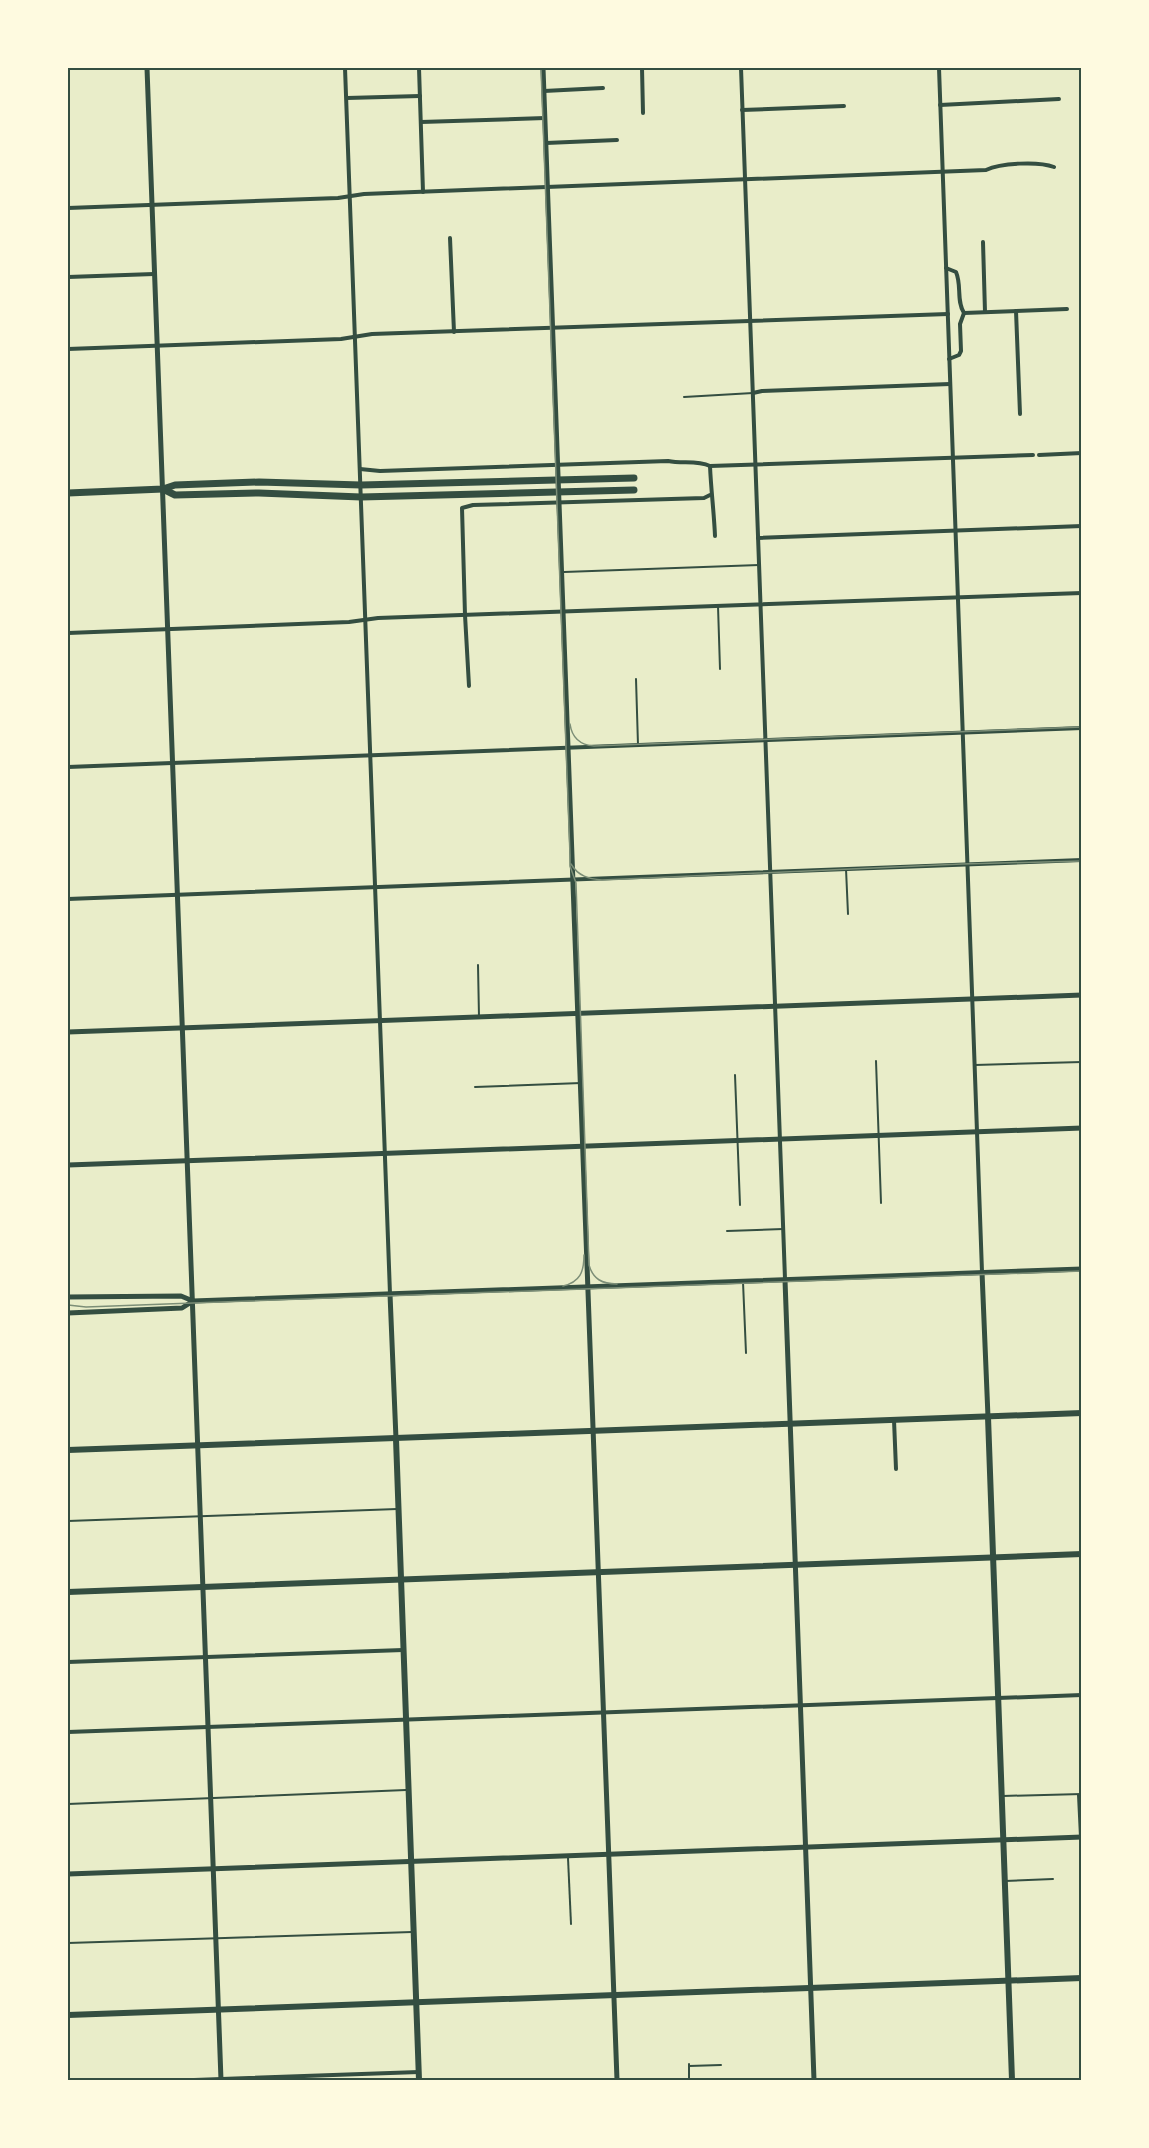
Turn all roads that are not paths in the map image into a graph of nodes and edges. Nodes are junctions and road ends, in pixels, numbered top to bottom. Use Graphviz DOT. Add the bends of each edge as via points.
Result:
graph roads {
  1 [pos="147,68"];
  2 [pos="345,68"];
  3 [pos="419,68"];
  4 [pos="543,68"];
  5 [pos="642,68"];
  6 [pos="741,68"];
  7 [pos="939,68"];
  8 [pos="603,88"];
  9 [pos="544,90"];
  10 [pos="420,96"];
  11 [pos="346,98"];
  12 [pos="1059,99"];
  13 [pos="940,105"];
  14 [pos="843,106"];
  15 [pos="742,110"];
  16 [pos="643,113"];
  17 [pos="545,118"];
  18 [pos="421,122"];
  19 [pos="617,140"];
  20 [pos="546,143"];
  21 [pos="1054,167"];
  22 [pos="941,171"];
  23 [pos="745,180"];
  24 [pos="548,187"];
  25 [pos="423,192"];
  26 [pos="350,196"];
  27 [pos="153,205"];
  28 [pos="68,208"];
  29 [pos="450,238"];
  30 [pos="982,242"];
  31 [pos="946,268"];
  32 [pos="155,274"];
  33 [pos="68,278"];
  34 [pos="1067,309"];
  35 [pos="1016,311"];
  36 [pos="985,312"];
  37 [pos="964,313"];
  38 [pos="948,314"];
  39 [pos="750,321"];
  40 [pos="553,328"];
  41 [pos="454,332"];
  42 [pos="355,337"];
  43 [pos="158,346"];
  44 [pos="68,349"];
  45 [pos="949,359"];
  46 [pos="950,384"];
  47 [pos="753,393"];
  48 [pos="684,397"];
  49 [pos="1020,414"];
  50 [pos="1082,453"];
  51 [pos="1033,455"];
  52 [pos="1039,455"];
  53 [pos="953,458"];
  54 [pos="755,465"];
  55 [pos="710,466"];
  56 [pos="558,467"];
  57 [pos="360,469"];
  58 [pos="634,478"];
  59 [pos="361,486"];
  60 [pos="163,489"];
  61 [pos="634,490"];
  62 [pos="68,493"];
  63 [pos="710,495"];
  64 [pos="361,497"];
  65 [pos="560,501"];
  66 [pos="1082,526"];
  67 [pos="956,531"];
  68 [pos="715,536"];
  69 [pos="758,538"];
  70 [pos="759,565"];
  71 [pos="562,572"];
  72 [pos="1082,593"];
  73 [pos="958,598"];
  74 [pos="760,605"];
  75 [pos="718,606"];
  76 [pos="564,612"];
  77 [pos="465,615"];
  78 [pos="366,620"];
  79 [pos="168,629"];
  80 [pos="68,633"];
  81 [pos="720,669"];
  82 [pos="636,679"];
  83 [pos="469,686"];
  84 [pos="1082,728"];
  85 [pos="963,733"];
  86 [pos="765,740"];
  87 [pos="638,745"];
  88 [pos="569,748"];
  89 [pos="370,755"];
  90 [pos="173,763"];
  91 [pos="68,766"];
  92 [pos="1082,860"];
  93 [pos="968,863"];
  94 [pos="846,868"];
  95 [pos="770,871"];
  96 [pos="573,880"];
  97 [pos="375,888"];
  98 [pos="178,895"];
  99 [pos="68,899"];
  100 [pos="848,914"];
  101 [pos="478,966"];
  102 [pos="1082,995"];
  103 [pos="972,999"];
  104 [pos="775,1006"];
  105 [pos="578,1013"];
  106 [pos="479,1017"];
  107 [pos="380,1021"];
  108 [pos="183,1028"];
  109 [pos="68,1032"];
  110 [pos="876,1061"];
  111 [pos="1082,1062"];
  112 [pos="975,1065"];
  113 [pos="735,1076"];
  114 [pos="581,1083"];
  115 [pos="475,1087"];
  116 [pos="1082,1128"];
  117 [pos="977,1132"];
  118 [pos="879,1136"];
  119 [pos="780,1139"];
  120 [pos="737,1141"];
  121 [pos="582,1146"];
  122 [pos="385,1154"];
  123 [pos="188,1161"];
  124 [pos="68,1165"];
  125 [pos="881,1203"];
  126 [pos="740,1205"];
  127 [pos="783,1229"];
  128 [pos="727,1231"];
  129 [pos="1082,1269"];
  130 [pos="982,1272"];
  131 [pos="785,1280"];
  132 [pos="743,1282"];
  133 [pos="588,1287"];
  134 [pos="390,1294"];
  135 [pos="68,1297"];
  136 [pos="193,1301"];
  137 [pos="68,1313"];
  138 [pos="746,1353"];
  139 [pos="1082,1413"];
  140 [pos="988,1417"];
  141 [pos="894,1420"];
  142 [pos="790,1424"];
  143 [pos="593,1431"];
  144 [pos="396,1438"];
  145 [pos="198,1446"];
  146 [pos="68,1450"];
  147 [pos="896,1470"];
  148 [pos="398,1509"];
  149 [pos="201,1516"];
  150 [pos="68,1521"];
  151 [pos="1082,1554"];
  152 [pos="993,1557"];
  153 [pos="795,1565"];
  154 [pos="598,1572"];
  155 [pos="401,1580"];
  156 [pos="203,1587"];
  157 [pos="68,1592"];
  158 [pos="404,1650"];
  159 [pos="206,1657"];
  160 [pos="68,1662"];
  161 [pos="1082,1695"];
  162 [pos="998,1698"];
  163 [pos="801,1706"];
  164 [pos="603,1713"];
  165 [pos="406,1720"];
  166 [pos="208,1727"];
  167 [pos="68,1732"];
  168 [pos="409,1790"];
  169 [pos="1080,1794"];
  170 [pos="1002,1796"];
  171 [pos="211,1799"];
  172 [pos="68,1804"];
  173 [pos="1081,1837"];
  174 [pos="1003,1840"];
  175 [pos="806,1847"];
  176 [pos="608,1854"];
  177 [pos="568,1856"];
  178 [pos="411,1861"];
  179 [pos="214,1869"];
  180 [pos="68,1874"];
  181 [pos="1053,1879"];
  182 [pos="1004,1881"];
  183 [pos="571,1924"];
  184 [pos="414,1932"];
  185 [pos="216,1938"];
  186 [pos="68,1943"];
  187 [pos="1082,1978"];
  188 [pos="1008,1980"];
  189 [pos="811,1988"];
  190 [pos="613,1995"];
  191 [pos="416,2002"];
  192 [pos="219,2009"];
  193 [pos="68,2015"];
  194 [pos="721,2065"];
  195 [pos="419,2072"];
  196 [pos="194,2080"];
  197 [pos="221,2080"];
  198 [pos="419,2080"];
  199 [pos="617,2080"];
  200 [pos="689,2080"];
  201 [pos="814,2080"];
  202 [pos="1012,2080"];
  1 -- 27 [label="street"];
  2 -- 11 [label="street"];
  3 -- 10 [label="street"];
  4 -- 9 [label="street"];
  5 -- 16 [label="street"];
  6 -- 15 [label="street"];
  7 -- 13 [label="street"];
  8 -- 9 [label="street"];
  9 -- 17 [label="street"];
  10 -- 11 [label="street"];
  10 -- 18 [label="street"];
  11 -- 26 [label="street"];
  12 -- 13 [label="street"];
  13 -- 22 [label="street"];
  14 -- 15 [label="street"];
  15 -- 23 [label="street"];
  17 -- 18 [label="street"];
  17 -- 20 [label="street"];
  18 -- 25 [label="street"];
  19 -- 20 [label="street"];
  20 -- 24 [label="street"];
  21 -- 22 [label="street" via="1042,164"];
  22 -- 23 [label="street"];
  22 -- 31 [label="street"];
  23 -- 24 [label="street"];
  23 -- 39 [label="street"];
  24 -- 25 [label="street"];
  24 -- 40 [label="street"];
  25 -- 26 [label="street"];
  26 -- 27 [label="street"];
  26 -- 42 [label="street"];
  27 -- 28 [label="street"];
  27 -- 32 [label="street"];
  29 -- 41 [label="street"];
  30 -- 36 [label="street"];
  31 -- 37 [label="street" via="958,277 958,301"];
  31 -- 38 [label="street"];
  32 -- 33 [label="street"];
  32 -- 43 [label="street"];
  34 -- 35 [label="street"];
  35 -- 36 [label="street"];
  35 -- 49 [label="street"];
  36 -- 37 [label="street"];
  37 -- 45 [label="street" via="960,324 961,351"];
  38 -- 39 [label="street"];
  38 -- 45 [label="street"];
  39 -- 40 [label="street"];
  39 -- 47 [label="street"];
  40 -- 41 [label="street"];
  40 -- 56 [label="street"];
  41 -- 42 [label="street"];
  42 -- 43 [label="street"];
  42 -- 57 [label="street"];
  43 -- 44 [label="street"];
  43 -- 60 [label="street"];
  45 -- 46 [label="street"];
  46 -- 47 [label="street"];
  46 -- 53 [label="street"];
  47 -- 48 [label="lane"];
  47 -- 54 [label="street"];
  50 -- 52 [label="street"];
  51 -- 53 [label="street"];
  53 -- 54 [label="street"];
  53 -- 67 [label="street"];
  54 -- 55 [label="street"];
  54 -- 69 [label="street"];
  55 -- 56 [label="street" via="668,461"];
  55 -- 63 [label="street"];
  56 -- 57 [label="street"];
  56 -- 65 [label="street"];
  57 -- 59 [label="street"];
  58 -- 59 [label="main road"];
  59 -- 60 [label="main road" via="259,482 175,484"];
  59 -- 64 [label="street"];
  60 -- 62 [label="main road"];
  60 -- 64 [label="main road" via="175,495 259,492"];
  60 -- 79 [label="street"];
  61 -- 64 [label="main road"];
  63 -- 65 [label="street"];
  63 -- 68 [label="street"];
  64 -- 78 [label="street"];
  65 -- 71 [label="street"];
  65 -- 77 [label="street" via="462,508"];
  66 -- 67 [label="street"];
  67 -- 69 [label="street"];
  67 -- 73 [label="street"];
  69 -- 70 [label="street"];
  70 -- 71 [label="lane"];
  70 -- 74 [label="street"];
  71 -- 76 [label="street"];
  72 -- 73 [label="street"];
  73 -- 74 [label="street"];
  73 -- 85 [label="street"];
  74 -- 75 [label="street"];
  74 -- 86 [label="street"];
  75 -- 76 [label="street"];
  75 -- 81 [label="lane"];
  76 -- 77 [label="street"];
  76 -- 88 [label="street"];
  77 -- 78 [label="street"];
  77 -- 83 [label="street"];
  78 -- 79 [label="street"];
  78 -- 89 [label="street"];
  79 -- 80 [label="street"];
  79 -- 90 [label="street"];
  82 -- 87 [label="lane"];
  84 -- 85 [label="street"];
  85 -- 86 [label="street"];
  85 -- 93 [label="street"];
  86 -- 87 [label="street"];
  86 -- 95 [label="street"];
  87 -- 88 [label="street"];
  88 -- 89 [label="street"];
  88 -- 96 [label="street"];
  89 -- 90 [label="street"];
  89 -- 97 [label="street"];
  90 -- 91 [label="street"];
  90 -- 98 [label="street"];
  92 -- 93 [label="street"];
  93 -- 94 [label="street"];
  93 -- 103 [label="street"];
  94 -- 95 [label="street"];
  94 -- 100 [label="lane"];
  95 -- 96 [label="street"];
  95 -- 104 [label="street"];
  96 -- 97 [label="street"];
  96 -- 105 [label="street"];
  97 -- 98 [label="street"];
  97 -- 107 [label="street"];
  98 -- 99 [label="street"];
  98 -- 108 [label="street"];
  101 -- 106 [label="lane"];
  102 -- 103 [label="street"];
  103 -- 104 [label="street"];
  103 -- 112 [label="street"];
  104 -- 105 [label="street"];
  104 -- 119 [label="street"];
  105 -- 106 [label="street"];
  105 -- 114 [label="street"];
  106 -- 107 [label="street"];
  107 -- 108 [label="street"];
  107 -- 122 [label="street"];
  108 -- 109 [label="street"];
  108 -- 123 [label="street"];
  110 -- 118 [label="lane"];
  111 -- 112 [label="lane"];
  112 -- 117 [label="street"];
  113 -- 120 [label="lane"];
  114 -- 115 [label="lane"];
  114 -- 121 [label="street"];
  116 -- 117 [label="street"];
  117 -- 118 [label="street"];
  117 -- 130 [label="street"];
  118 -- 119 [label="street"];
  118 -- 125 [label="lane"];
  119 -- 120 [label="street"];
  119 -- 127 [label="street"];
  120 -- 121 [label="street"];
  120 -- 126 [label="lane"];
  121 -- 122 [label="street"];
  121 -- 133 [label="street"];
  122 -- 123 [label="street"];
  122 -- 134 [label="street"];
  123 -- 124 [label="street"];
  123 -- 136 [label="street"];
  127 -- 128 [label="lane"];
  127 -- 131 [label="street"];
  129 -- 130 [label="street"];
  130 -- 131 [label="street"];
  130 -- 140 [label="street"];
  131 -- 132 [label="street"];
  131 -- 142 [label="street"];
  132 -- 133 [label="street"];
  132 -- 138 [label="lane"];
  133 -- 134 [label="street"];
  133 -- 143 [label="street"];
  134 -- 136 [label="street"];
  134 -- 144 [label="street"];
  135 -- 136 [label="street" via="181,1296"];
  136 -- 137 [label="street" via="182,1308"];
  136 -- 145 [label="street"];
  139 -- 140 [label="main road"];
  140 -- 141 [label="main road"];
  140 -- 152 [label="main road"];
  141 -- 142 [label="main road"];
  141 -- 147 [label="street"];
  142 -- 143 [label="main road"];
  142 -- 153 [label="street"];
  143 -- 144 [label="main road"];
  143 -- 154 [label="street"];
  144 -- 145 [label="main road"];
  144 -- 148 [label="main road"];
  145 -- 146 [label="main road"];
  145 -- 149 [label="street"];
  148 -- 149 [label="lane"];
  148 -- 155 [label="main road"];
  149 -- 150 [label="lane"];
  149 -- 156 [label="street"];
  151 -- 152 [label="main road"];
  152 -- 153 [label="main road"];
  152 -- 162 [label="main road"];
  153 -- 154 [label="main road"];
  153 -- 163 [label="street"];
  154 -- 155 [label="main road"];
  154 -- 164 [label="street"];
  155 -- 156 [label="main road"];
  155 -- 158 [label="main road"];
  156 -- 157 [label="main road"];
  156 -- 159 [label="street"];
  158 -- 159 [label="street"];
  158 -- 165 [label="main road"];
  159 -- 160 [label="street"];
  159 -- 166 [label="street"];
  161 -- 162 [label="street"];
  162 -- 163 [label="street"];
  162 -- 170 [label="main road"];
  163 -- 164 [label="street"];
  163 -- 175 [label="street"];
  164 -- 165 [label="street"];
  164 -- 176 [label="street"];
  165 -- 166 [label="street"];
  165 -- 168 [label="main road"];
  166 -- 167 [label="street"];
  166 -- 171 [label="street"];
  168 -- 171 [label="lane"];
  168 -- 178 [label="main road"];
  169 -- 170 [label="lane"];
  169 -- 173 [label="lane"];
  170 -- 174 [label="main road"];
  171 -- 172 [label="lane"];
  171 -- 179 [label="street"];
  173 -- 174 [label="street"];
  174 -- 175 [label="street"];
  174 -- 182 [label="main road"];
  175 -- 176 [label="street"];
  175 -- 189 [label="street"];
  176 -- 177 [label="street"];
  176 -- 190 [label="street"];
  177 -- 178 [label="street"];
  177 -- 183 [label="lane"];
  178 -- 179 [label="street"];
  178 -- 184 [label="main road"];
  179 -- 180 [label="street"];
  179 -- 185 [label="street"];
  181 -- 182 [label="lane"];
  182 -- 188 [label="main road"];
  184 -- 185 [label="lane"];
  184 -- 191 [label="main road"];
  185 -- 186 [label="lane"];
  185 -- 192 [label="street"];
  187 -- 188 [label="main road"];
  188 -- 189 [label="main road"];
  188 -- 202 [label="main road"];
  189 -- 190 [label="main road"];
  189 -- 201 [label="street"];
  190 -- 191 [label="main road"];
  190 -- 199 [label="street"];
  191 -- 192 [label="main road"];
  191 -- 195 [label="main road"];
  192 -- 193 [label="main road"];
  192 -- 197 [label="street"];
  194 -- 200 [label="lane" via="689,2065"];
  195 -- 197 [label="street"];
  195 -- 198 [label="main road"];
  196 -- 197 [label="street"];
}
